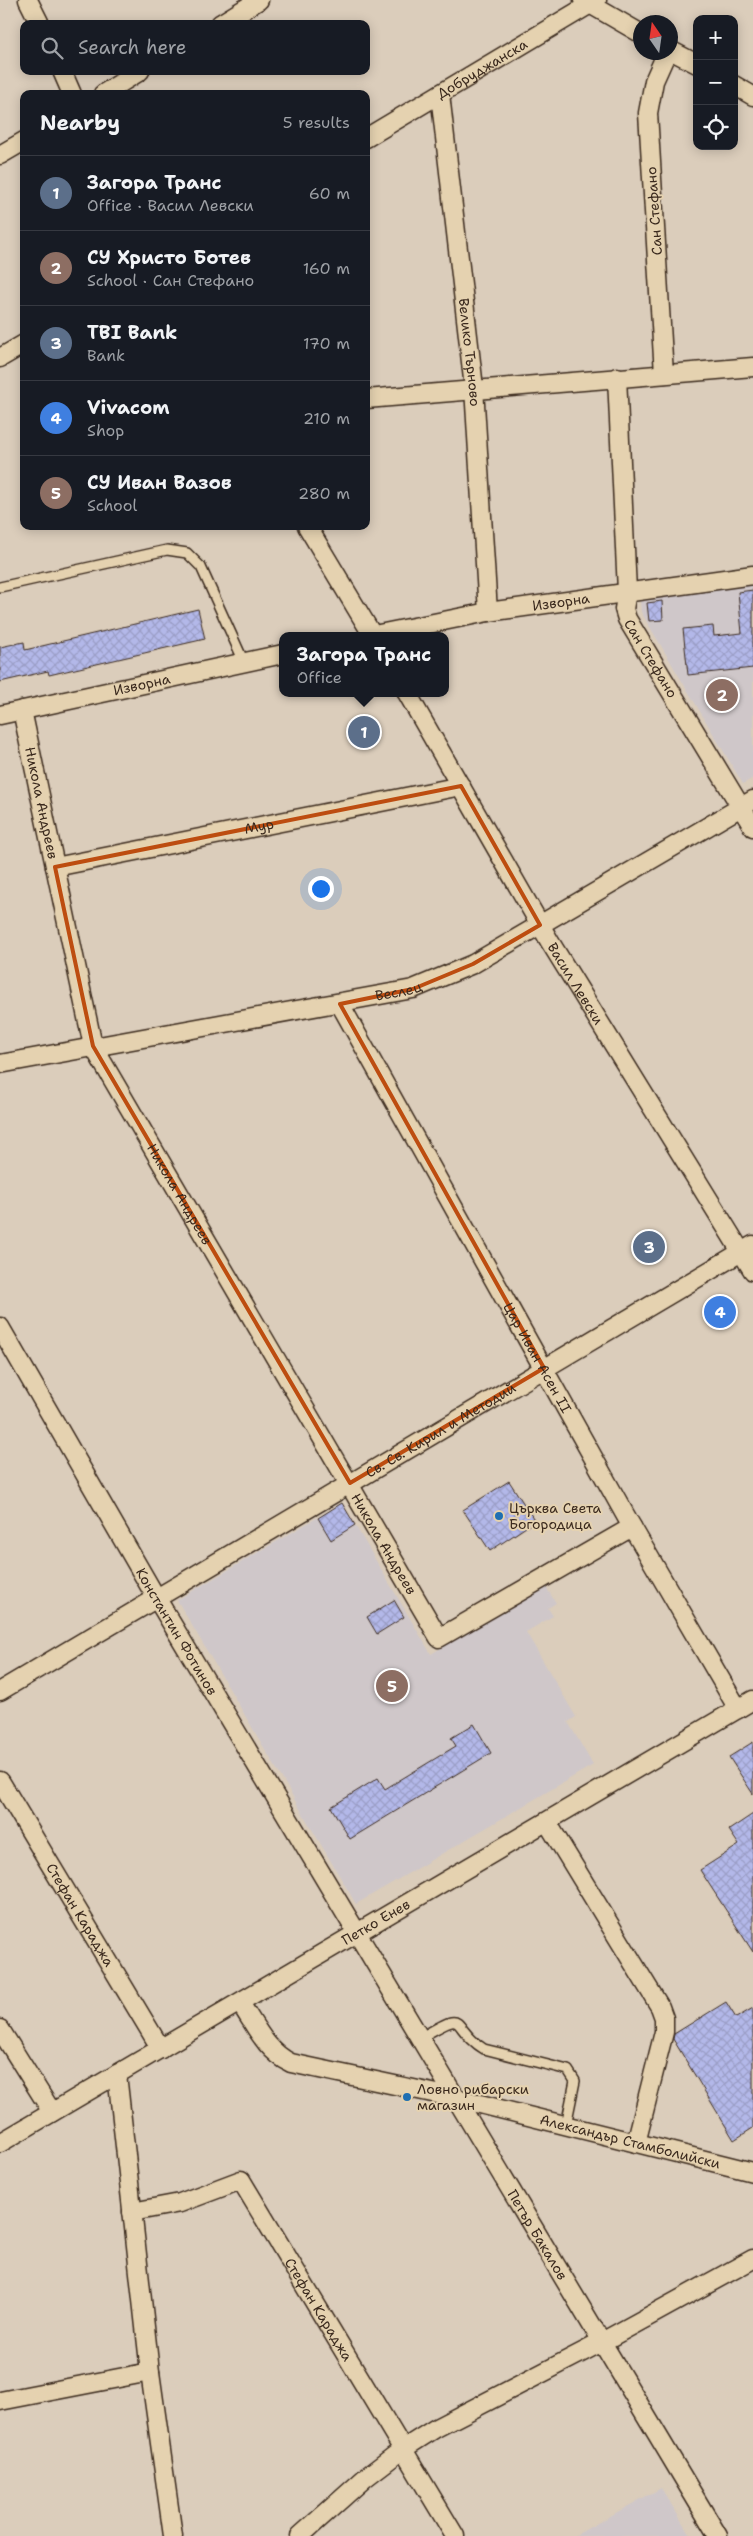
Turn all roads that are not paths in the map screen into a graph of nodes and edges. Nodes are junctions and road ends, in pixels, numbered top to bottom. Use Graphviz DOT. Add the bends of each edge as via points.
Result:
graph roads {
  1 [pos="28,0"];
  2 [pos="259,0"];
  3 [pos="590,1"];
  4 [pos="38,20"];
  5 [pos="226,20"];
  6 [pos="633,29"];
  7 [pos="678,54"];
  8 [pos="663,60"];
  9 [pos="693,62"];
  10 [pos="64,75"];
  11 [pos="134,75"];
  12 [pos="738,87"];
  13 [pos="70,90"];
  14 [pos="109,90"];
  15 [pos="440,94"];
  16 [pos="753,96"];
  17 [pos="370,136"];
  18 [pos="20,143"];
  19 [pos="0,155"];
  20 [pos="20,346"];
  21 [pos="0,358"];
  22 [pos="753,368"];
  23 [pos="664,374"];
  24 [pos="617,378"];
  25 [pos="474,388"];
  26 [pos="370,399"];
  27 [pos="309,530"];
  28 [pos="753,575"];
  29 [pos="0,587"];
  30 [pos="627,591"];
  31 [pos="488,612"];
  32 [pos="370,632"];
  33 [pos="391,632"];
  34 [pos="279,655"];
  35 [pos="244,662"];
  36 [pos="409,697"];
  37 [pos="22,710"];
  38 [pos="0,715"];
  39 [pos="461,786"];
  40 [pos="747,803"];
  41 [pos="753,827"];
  42 [pos="55,867"];
  43 [pos="540,925"];
  44 [pos="340,1004"];
  45 [pos="93,1046"];
  46 [pos="0,1064"];
  47 [pos="747,1248"];
  48 [pos="753,1271"];
  49 [pos="0,1327"];
  50 [pos="544,1368"];
  51 [pos="350,1484"];
  52 [pos="632,1527"];
  53 [pos="157,1599"];
  54 [pos="0,1691"];
  55 [pos="753,1700"];
  56 [pos="738,1709"];
  57 [pos="0,1781"];
  58 [pos="547,1822"];
  59 [pos="358,1933"];
  60 [pos="240,2003"];
  61 [pos="0,2029"];
  62 [pos="420,2038"];
  63 [pos="161,2049"];
  64 [pos="117,2074"];
  65 [pos="456,2098"];
  66 [pos="52,2112"];
  67 [pos="566,2125"];
  68 [pos="0,2143"];
  69 [pos="636,2143"];
  70 [pos="753,2172"];
  71 [pos="132,2212"];
  72 [pos="753,2259"];
  73 [pos="602,2342"];
  74 [pos="150,2372"];
  75 [pos="0,2401"];
  76 [pos="403,2449"];
  77 [pos="173,2536"];
  78 [pos="300,2536"];
  79 [pos="455,2536"];
  80 [pos="718,2536"];
  1 -- 4 [label="street"];
  2 -- 5 [label="street"];
  3 -- 6 [label="street"];
  3 -- 15 [label="street, Добруджанска"];
  7 -- 9 [label="street"];
  8 -- 23 [label="street, Сан Стефано" via="654,81 648,113"];
  10 -- 13 [label="street"];
  11 -- 14 [label="street"];
  12 -- 16 [label="street"];
  15 -- 17 [label="street, Добруджанска"];
  15 -- 25 [label="street, Велико Търново"];
  18 -- 19 [label="street"];
  20 -- 21 [label="street"];
  22 -- 23 [label="street"];
  23 -- 24 [label="street"];
  24 -- 25 [label="street"];
  24 -- 30 [label="street, Сан Стефано"];
  25 -- 26 [label="street"];
  25 -- 31 [label="street, Велико Търново"];
  27 -- 32 [label="street"];
  28 -- 30 [label="street, Изворна"];
  29 -- 35 [label="lane" via="167,550 187,553 201,567"];
  30 -- 31 [label="street, Изворна"];
  30 -- 40 [label="street, Сан Стефано" via="624,609 627,619"];
  31 -- 33 [label="street, Изворна"];
  34 -- 35 [label="street, Изворна"];
  35 -- 37 [label="street, Изворна"];
  36 -- 39 [label="street, Васил Левски"];
  37 -- 38 [label="street, Изворна"];
  37 -- 42 [label="street, Никола Андреев"];
  39 -- 42 [label="street, Мур"];
  39 -- 43 [label="street, Васил Левски"];
  40 -- 41 [label="street, Сан Стефано"];
  40 -- 43 [label="street, Веслец"];
  42 -- 45 [label="street, Никола Андреев"];
  43 -- 44 [label="street, Веслец" via="473,964 413,989"];
  43 -- 47 [label="street, Васил Левски"];
  44 -- 45 [label="street, Веслец"];
  44 -- 50 [label="street, Цар Иван Асен II"];
  45 -- 46 [label="street, Веслец"];
  45 -- 51 [label="street, Никола Андреев"];
  47 -- 48 [label="street, Васил Левски"];
  47 -- 50 [label="street, Св. Св. Кирил и Методий"];
  49 -- 53 [label="street, Константин Фотинов"];
  50 -- 51 [label="street, Св. Св. Кирил и Методий"];
  50 -- 52 [label="street, Цар Иван Асен II"];
  51 -- 52 [label="street, Никола Андреев" via="439,1638"];
  51 -- 53 [label="street, Св. Св. Кирил и Методий"];
  52 -- 56 [label="street, Цар Иван Асен II"];
  53 -- 54 [label="street, Св. Св. Кирил и Методий"];
  53 -- 59 [label="street, Константин Фотинов"];
  55 -- 56 [label="street, Петко Енев"];
  56 -- 58 [label="street, Петко Енев"];
  57 -- 63 [label="street, Стефан Караджа"];
  58 -- 59 [label="street, Петко Енев"];
  58 -- 69 [label="street" via="664,2018 664,2032"];
  59 -- 60 [label="street, Петко Енев"];
  59 -- 62 [label="street, Петър Бакалов"];
  60 -- 63 [label="street, Петко Енев"];
  60 -- 65 [label="street, Александър Стамболийски" via="266,2043 278,2057 291,2063"];
  61 -- 66 [label="street"];
  62 -- 65 [label="street, Петър Бакалов"];
  62 -- 67 [label="lane" via="454,2020 474,2043 484,2048 568,2070 575,2081"];
  63 -- 64 [label="street, Петко Енев"];
  64 -- 66 [label="street, Петко Енев"];
  64 -- 71 [label="street"];
  65 -- 67 [label="street, Александър Стамболийски"];
  65 -- 73 [label="street, Петър Бакалов"];
  66 -- 68 [label="street, Петко Енев"];
  67 -- 69 [label="street, Александър Стамболийски"];
  69 -- 70 [label="street, Александър Стамболийски"];
  71 -- 74 [label="street"];
  71 -- 76 [label="street, Стефан Караджа" via="180,2203 241,2180"];
  72 -- 73 [label="street"];
  73 -- 76 [label="street" via="436,2428"];
  73 -- 80 [label="street, Петър Бакалов"];
  74 -- 75 [label="street"];
  74 -- 77 [label="street"];
  76 -- 78 [label="street"];
  76 -- 79 [label="street, Стефан Караджа"];
}
